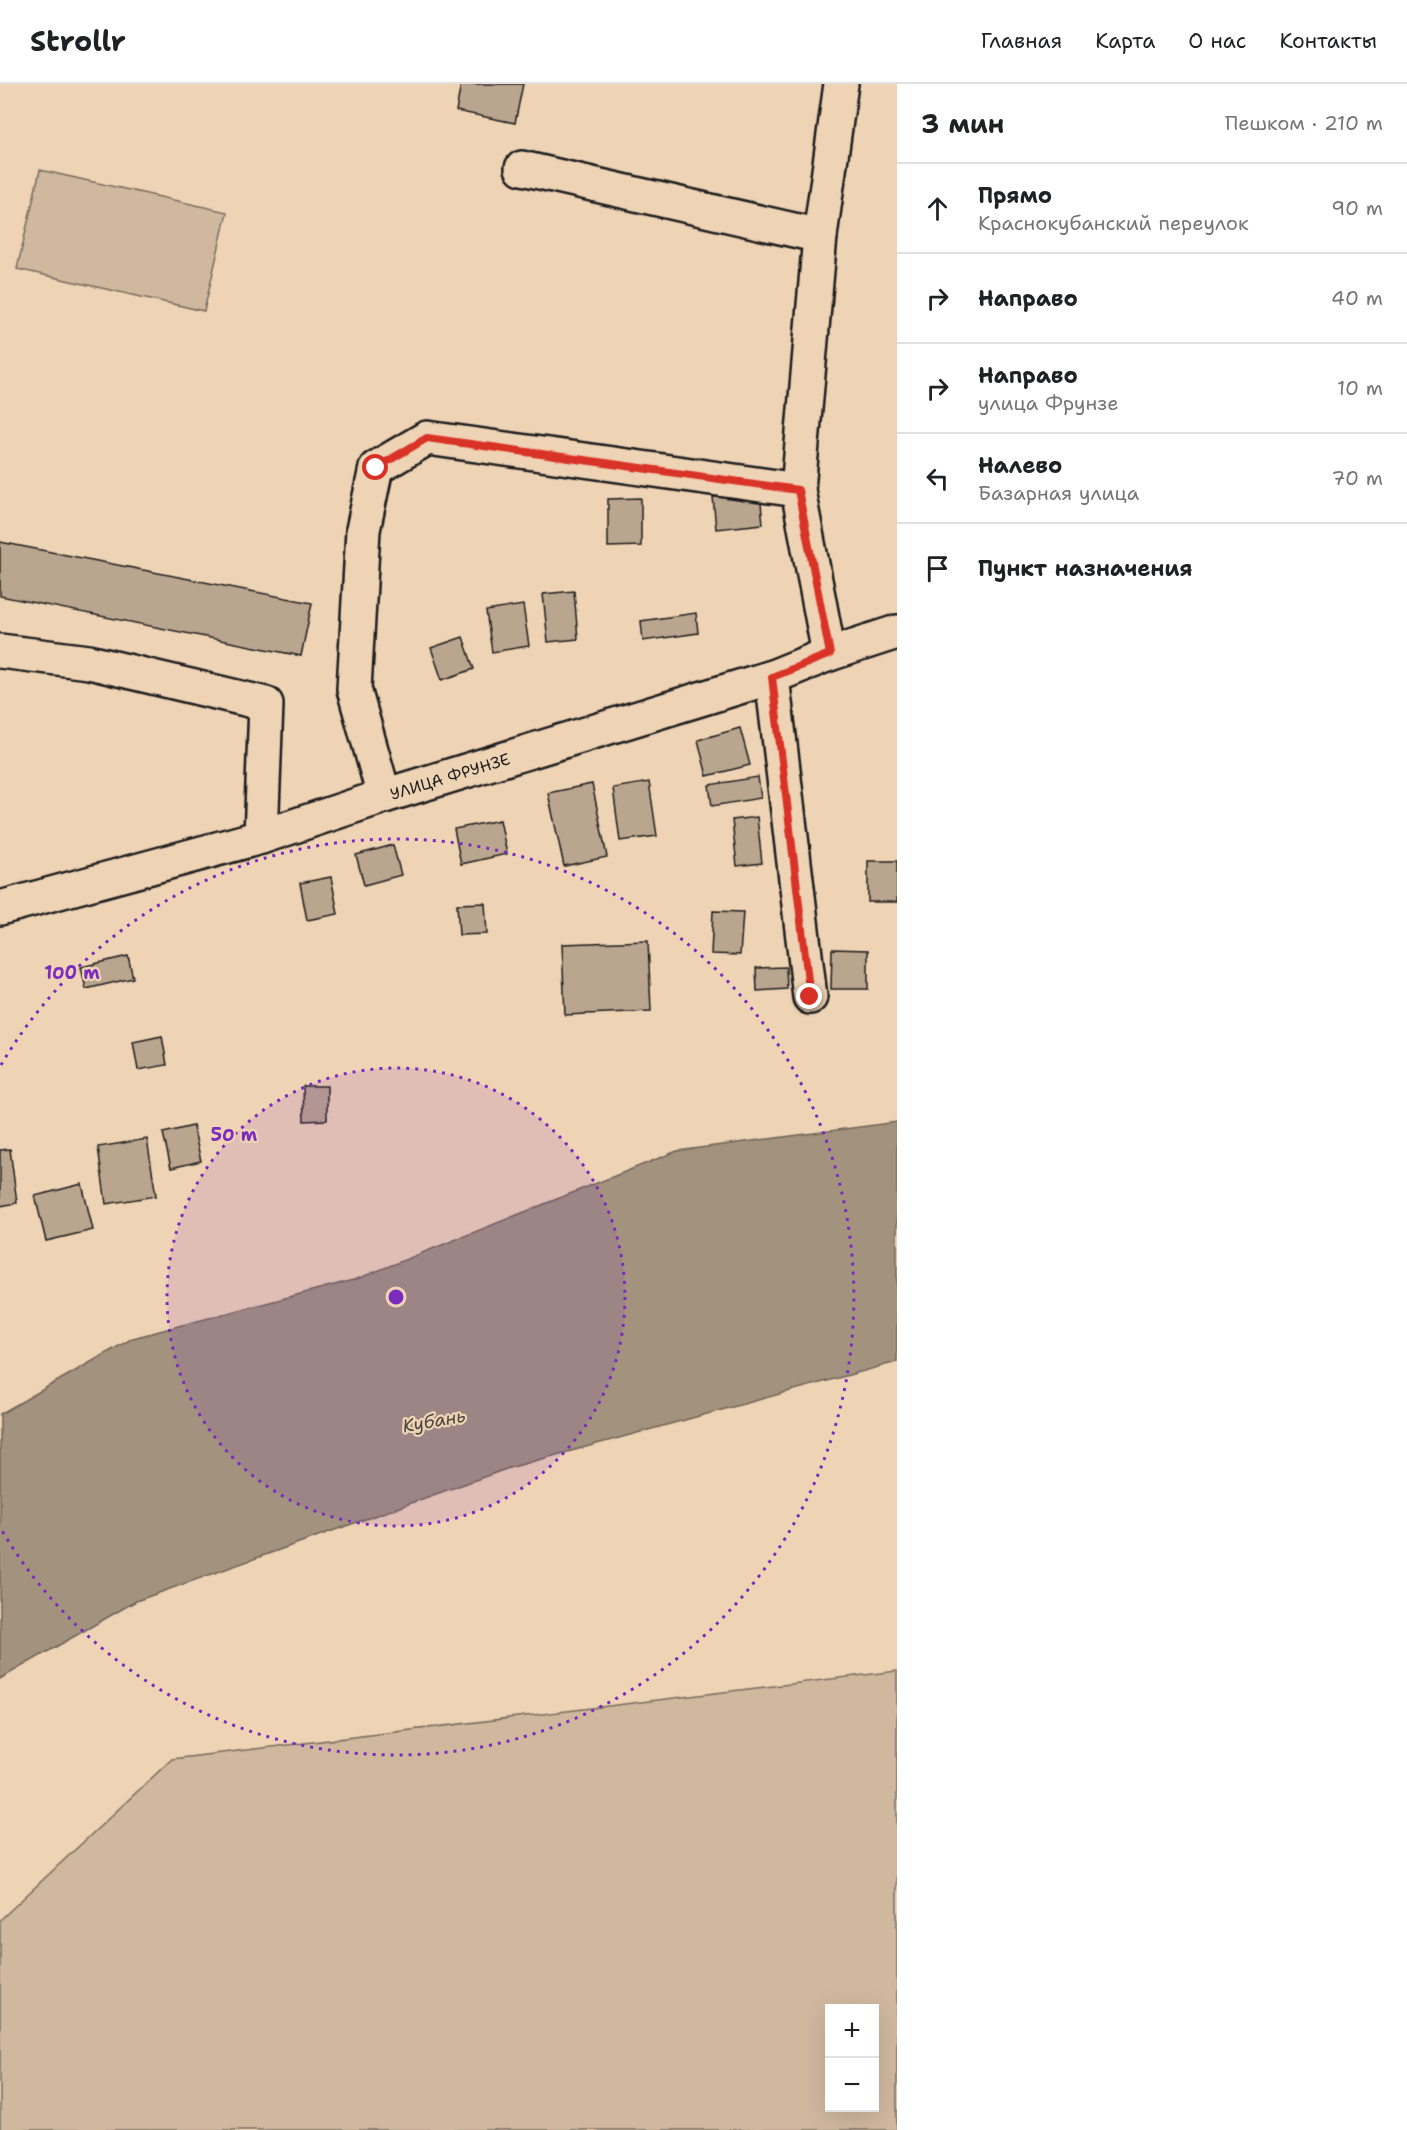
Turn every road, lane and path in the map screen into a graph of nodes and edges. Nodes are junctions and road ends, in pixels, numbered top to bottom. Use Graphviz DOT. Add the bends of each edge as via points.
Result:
graph roads {
  1 [pos="841,84"];
  2 [pos="522,168"];
  3 [pos="820,236"];
  4 [pos="798,490"];
  5 [pos="897,632"];
  6 [pos="0,651"];
  7 [pos="830,654"];
  8 [pos="772,677"];
  9 [pos="384,796"];
  10 [pos="261,837"];
  11 [pos="0,908"];
  12 [pos="810,997"];
  1 -- 3 [label="street"];
  2 -- 3 [label="street"];
  3 -- 4 [label="street"];
  4 -- 7 [label="street"];
  4 -- 9 [label="street" via="427,438 376,468 363,530 354,689"];
  5 -- 7 [label="street, УЛИЦА ФРУНЗЕ"];
  6 -- 10 [label="street" via="88,662 266,704"];
  7 -- 8 [label="street, УЛИЦА ФРУНЗЕ"];
  8 -- 9 [label="street, УЛИЦА ФРУНЗЕ"];
  8 -- 12 [label="street"];
  9 -- 10 [label="street, УЛИЦА ФРУНЗЕ"];
  10 -- 11 [label="street, УЛИЦА ФРУНЗЕ"];
}
